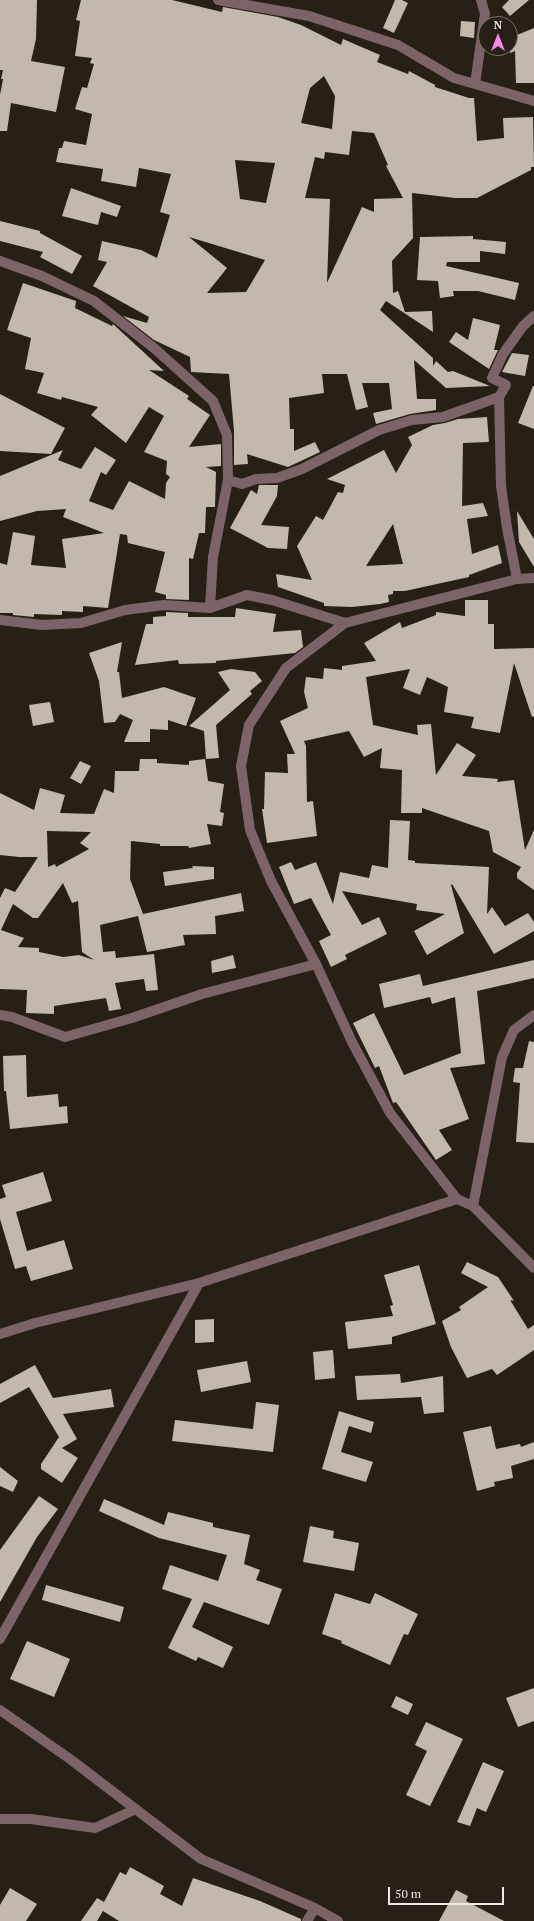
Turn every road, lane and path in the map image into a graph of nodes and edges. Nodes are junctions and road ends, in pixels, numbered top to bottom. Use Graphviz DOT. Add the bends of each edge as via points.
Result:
graph roads {
  1 [pos="218,0"];
  2 [pos="481,0"];
  3 [pos="475,84"];
  4 [pos="534,101"];
  5 [pos="0,261"];
  6 [pos="534,316"];
  7 [pos="499,397"];
  8 [pos="228,480"];
  9 [pos="534,578"];
  10 [pos="517,580"];
  11 [pos="210,608"];
  12 [pos="0,620"];
  13 [pos="345,623"];
  14 [pos="316,964"];
  15 [pos="0,1015"];
  16 [pos="534,1016"];
  17 [pos="457,1199"];
  18 [pos="473,1206"];
  19 [pos="534,1268"];
  20 [pos="199,1283"];
  21 [pos="0,1334"];
  22 [pos="0,1640"];
  23 [pos="0,1710"];
  24 [pos="136,1809"];
  25 [pos="0,1819"];
  26 [pos="316,1908"];
  27 [pos="307,1921"];
  28 [pos="338,1921"];
  1 -- 3 [label="street" via="324,20 398,45 454,78"];
  2 -- 3 [label="street" via="485,14"];
  3 -- 4 [label="street"];
  5 -- 8 [label="street" via="42,276 94,301 213,401 227,435"];
  6 -- 7 [label="street" via="523,326 503,354 492,378 506,385"];
  7 -- 8 [label="street" via="443,417 412,420 378,430 302,469 277,478 256,479 242,484"];
  7 -- 10 [label="street" via="501,486"];
  8 -- 11 [label="street" via="214,557"];
  9 -- 10 [label="street"];
  10 -- 13 [label="street"];
  11 -- 12 [label="street" via="164,606 124,610 82,623 42,625"];
  11 -- 13 [label="street" via="246,595 272,600"];
  13 -- 14 [label="street" via="286,668 249,725 241,766 250,830 271,881"];
  14 -- 15 [label="street" via="202,994 65,1037"];
  14 -- 17 [label="street" via="352,1042 390,1113"];
  16 -- 18 [label="street" via="514,1030 502,1057"];
  17 -- 18 [label="street"];
  17 -- 20 [label="street"];
  18 -- 19 [label="street"];
  20 -- 21 [label="street"];
  20 -- 22 [label="street"];
  23 -- 24 [label="street"];
  24 -- 25 [label="street" via="95,1828 31,1819"];
  24 -- 26 [label="street" via="201,1859"];
  26 -- 27 [label="street"];
  26 -- 28 [label="street"];
}
